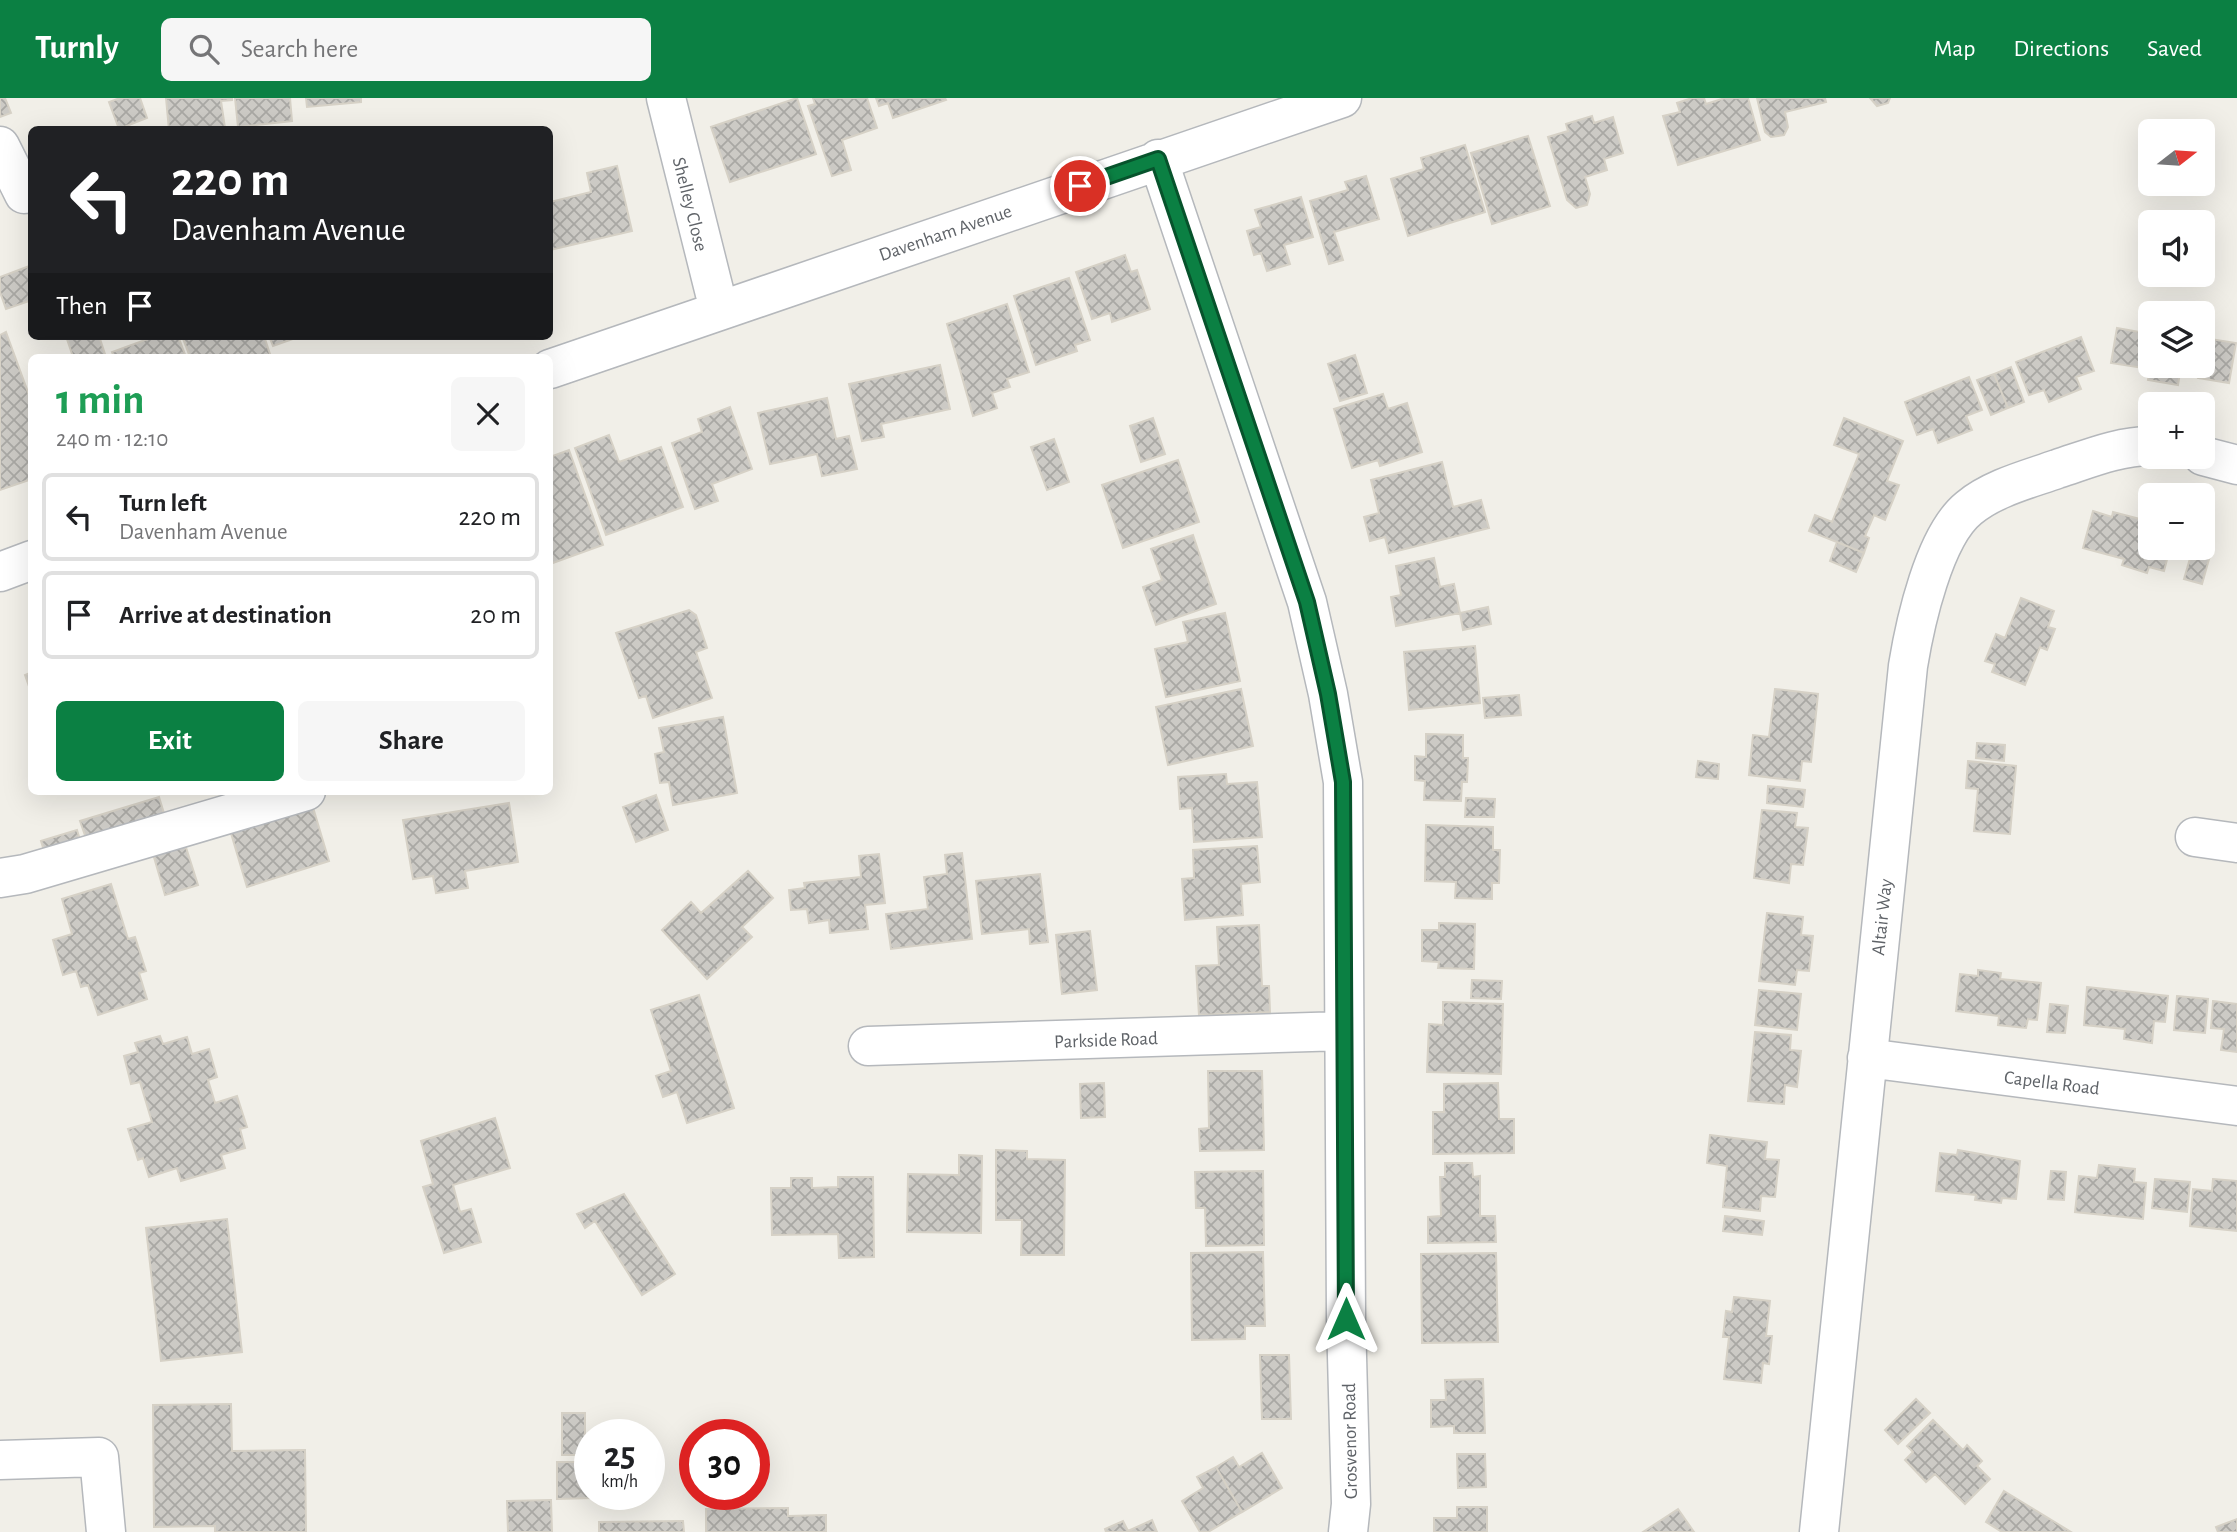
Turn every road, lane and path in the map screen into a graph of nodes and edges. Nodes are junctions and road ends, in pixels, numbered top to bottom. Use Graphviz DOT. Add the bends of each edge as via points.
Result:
graph roads {
  1 [pos="666,98"];
  2 [pos="1342,98"];
  3 [pos="0,146"];
  4 [pos="1158,159"];
  5 [pos="28,192"];
  6 [pos="719,310"];
  7 [pos="553,368"];
  8 [pos="2138,446"];
  9 [pos="2215,459"];
  10 [pos="2237,465"];
  11 [pos="28,562"];
  12 [pos="0,572"];
  13 [pos="292,795"];
  14 [pos="2195,837"];
  15 [pos="2237,843"];
  16 [pos="0,878"];
  17 [pos="1344,1031"];
  18 [pos="868,1046"];
  19 [pos="1867,1058"];
  20 [pos="2237,1106"];
  21 [pos="0,1460"];
  22 [pos="1821,1489"];
  23 [pos="106,1532"];
  24 [pos="1348,1532"];
  25 [pos="1795,1532"];
  26 [pos="1819,1532"];
  1 -- 6 [label="street, Shelley Close"];
  2 -- 4 [label="street, Davenham Avenue"];
  3 -- 5 [label="street" via="24,194"];
  4 -- 6 [label="street, Davenham Avenue"];
  4 -- 17 [label="street, Grosvenor Road" via="1307,602 1328,694 1343,782"];
  6 -- 7 [label="street, Davenham Avenue"];
  8 -- 19 [label="street, Altair Way" via="2026,480 1969,508 1953,524 1926,589 1911,643"];
  9 -- 10 [label="street"];
  11 -- 12 [label="street"];
  13 -- 16 [label="street"];
  14 -- 15 [label="street"];
  17 -- 18 [label="street, Parkside Road"];
  17 -- 24 [label="street, Grosvenor Road"];
  19 -- 20 [label="street, Capella Road"];
  19 -- 22 [label="street, Altair Way"];
  21 -- 23 [label="street" via="99,1457"];
  22 -- 25 [label="street"];
  22 -- 26 [label="street, Altair Way"];
}
